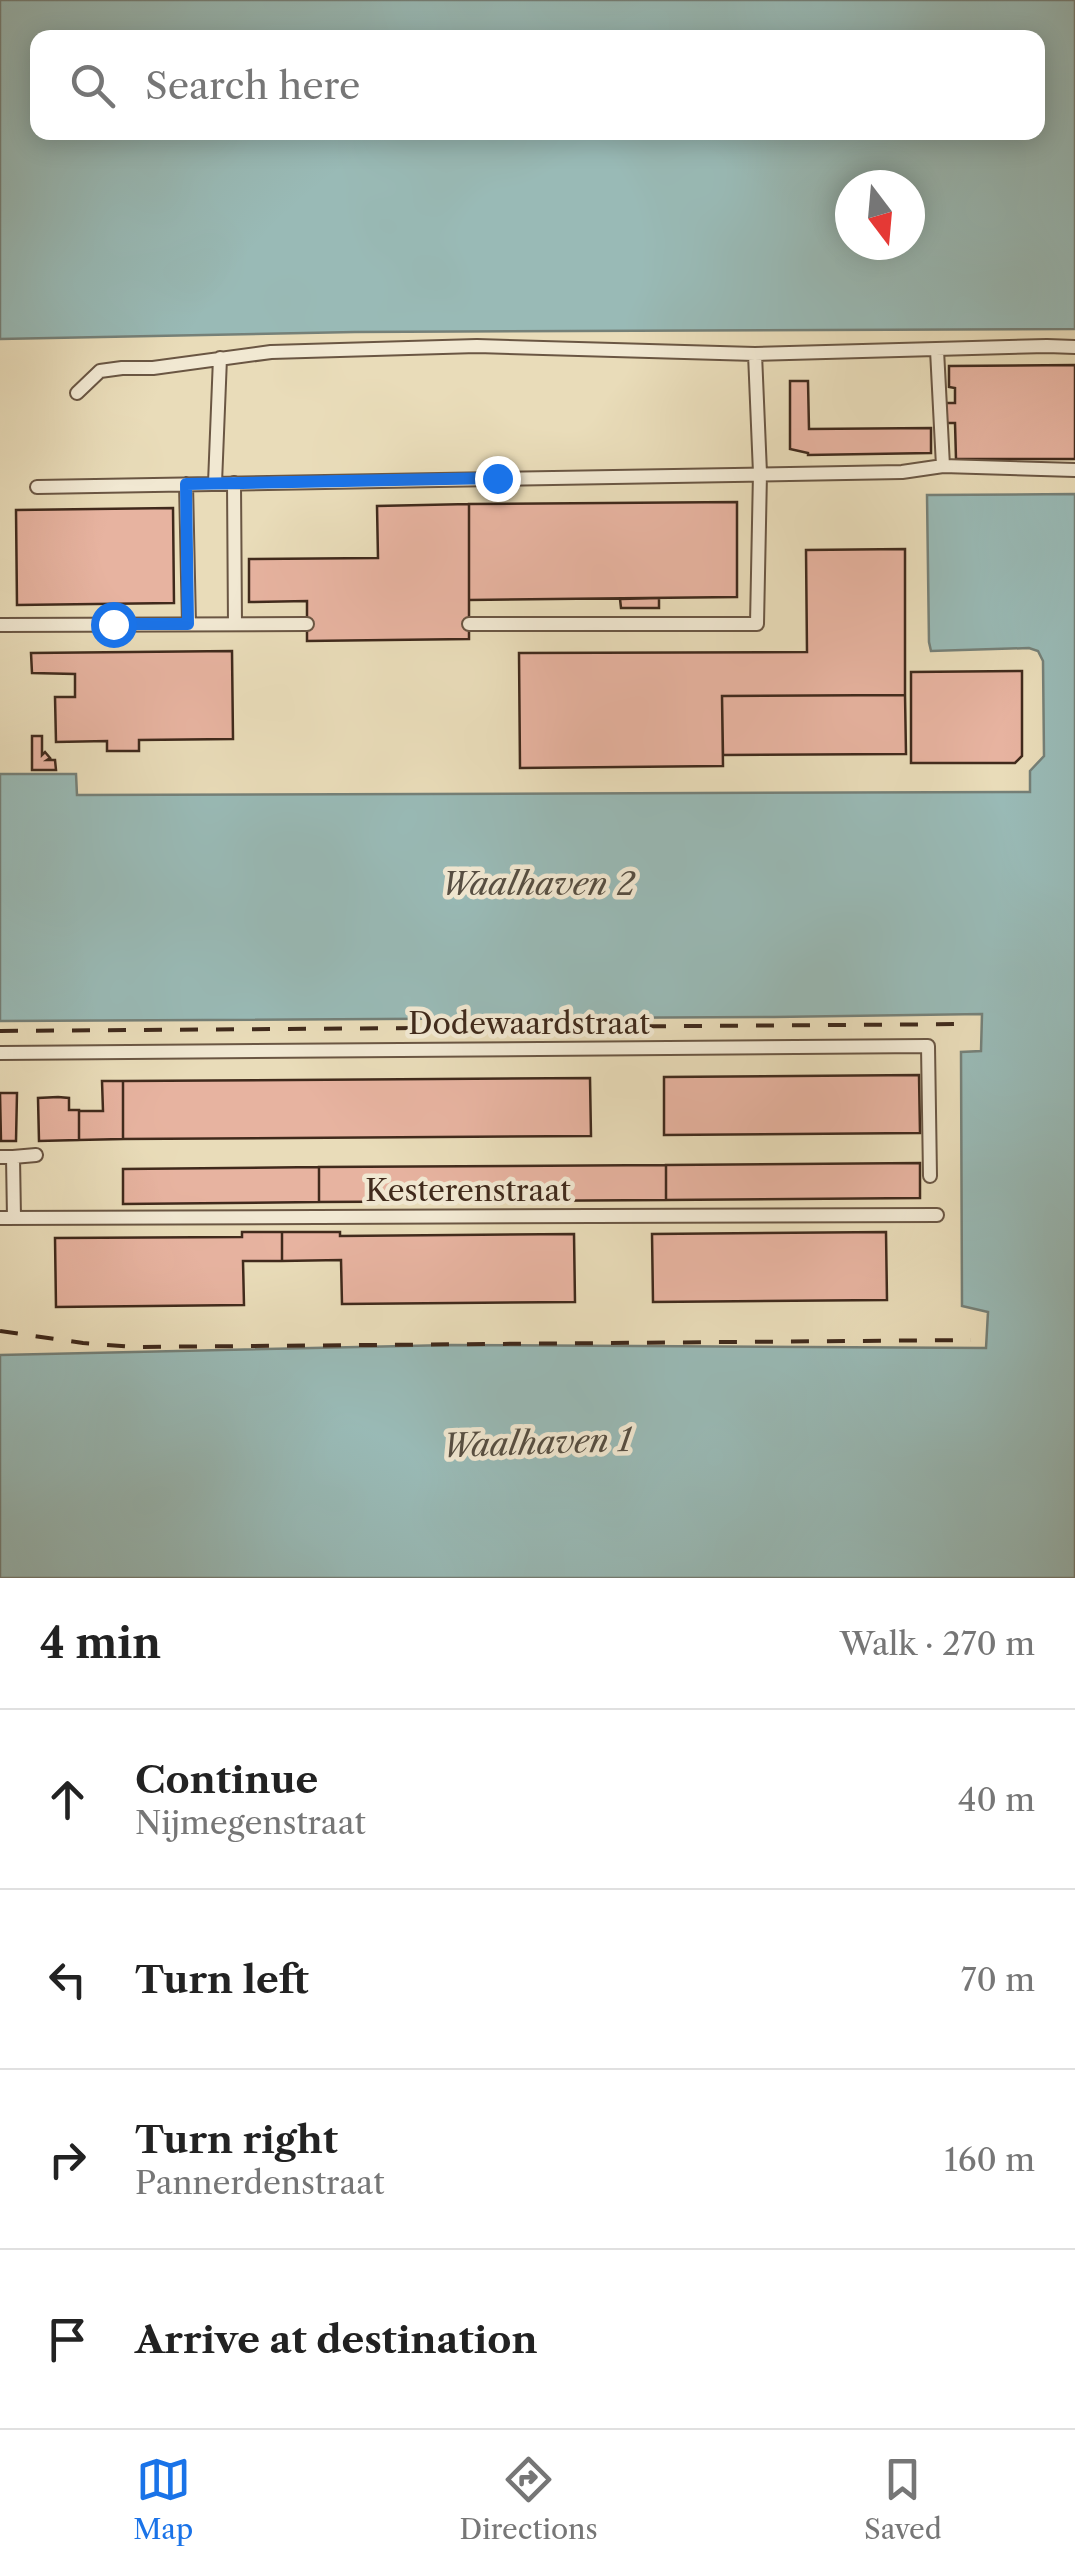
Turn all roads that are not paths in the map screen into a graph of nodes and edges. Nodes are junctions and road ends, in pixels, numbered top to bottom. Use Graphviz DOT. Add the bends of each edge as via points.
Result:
graph roads {
  1 [pos="1075,347"];
  2 [pos="937,350"];
  3 [pos="755,354"];
  4 [pos="220,358"];
  5 [pos="77,393"];
  6 [pos="942,466"];
  7 [pos="1075,470"];
  8 [pos="760,473"];
  9 [pos="234,483"];
  10 [pos="186,484"];
  11 [pos="215,484"];
  12 [pos="37,486"];
  13 [pos="188,624"];
  14 [pos="235,624"];
  15 [pos="307,624"];
  16 [pos="469,624"];
  17 [pos="0,625"];
  18 [pos="0,1053"];
  19 [pos="36,1155"];
  20 [pos="7,1157"];
  21 [pos="930,1176"];
  22 [pos="937,1215"];
  23 [pos="7,1218"];
  1 -- 2 [label="street"];
  2 -- 3 [label="street"];
  2 -- 6 [label="street"];
  3 -- 4 [label="street" via="477,346"];
  3 -- 8 [label="street"];
  4 -- 5 [label="street" via="100,371"];
  4 -- 11 [label="street"];
  6 -- 7 [label="street"];
  6 -- 8 [label="street"];
  8 -- 9 [label="street"];
  8 -- 16 [label="street" via="757,624"];
  9 -- 11 [label="street"];
  9 -- 14 [label="street"];
  10 -- 11 [label="street"];
  10 -- 12 [label="street"];
  10 -- 13 [label="street"];
  13 -- 14 [label="street"];
  13 -- 17 [label="street"];
  14 -- 15 [label="street"];
  18 -- 21 [label="street, Dodewaardstraat" via="928,1046"];
  19 -- 20 [label="street"];
  20 -- 23 [label="street"];
  22 -- 23 [label="street, Kesterenstraat"];
}
